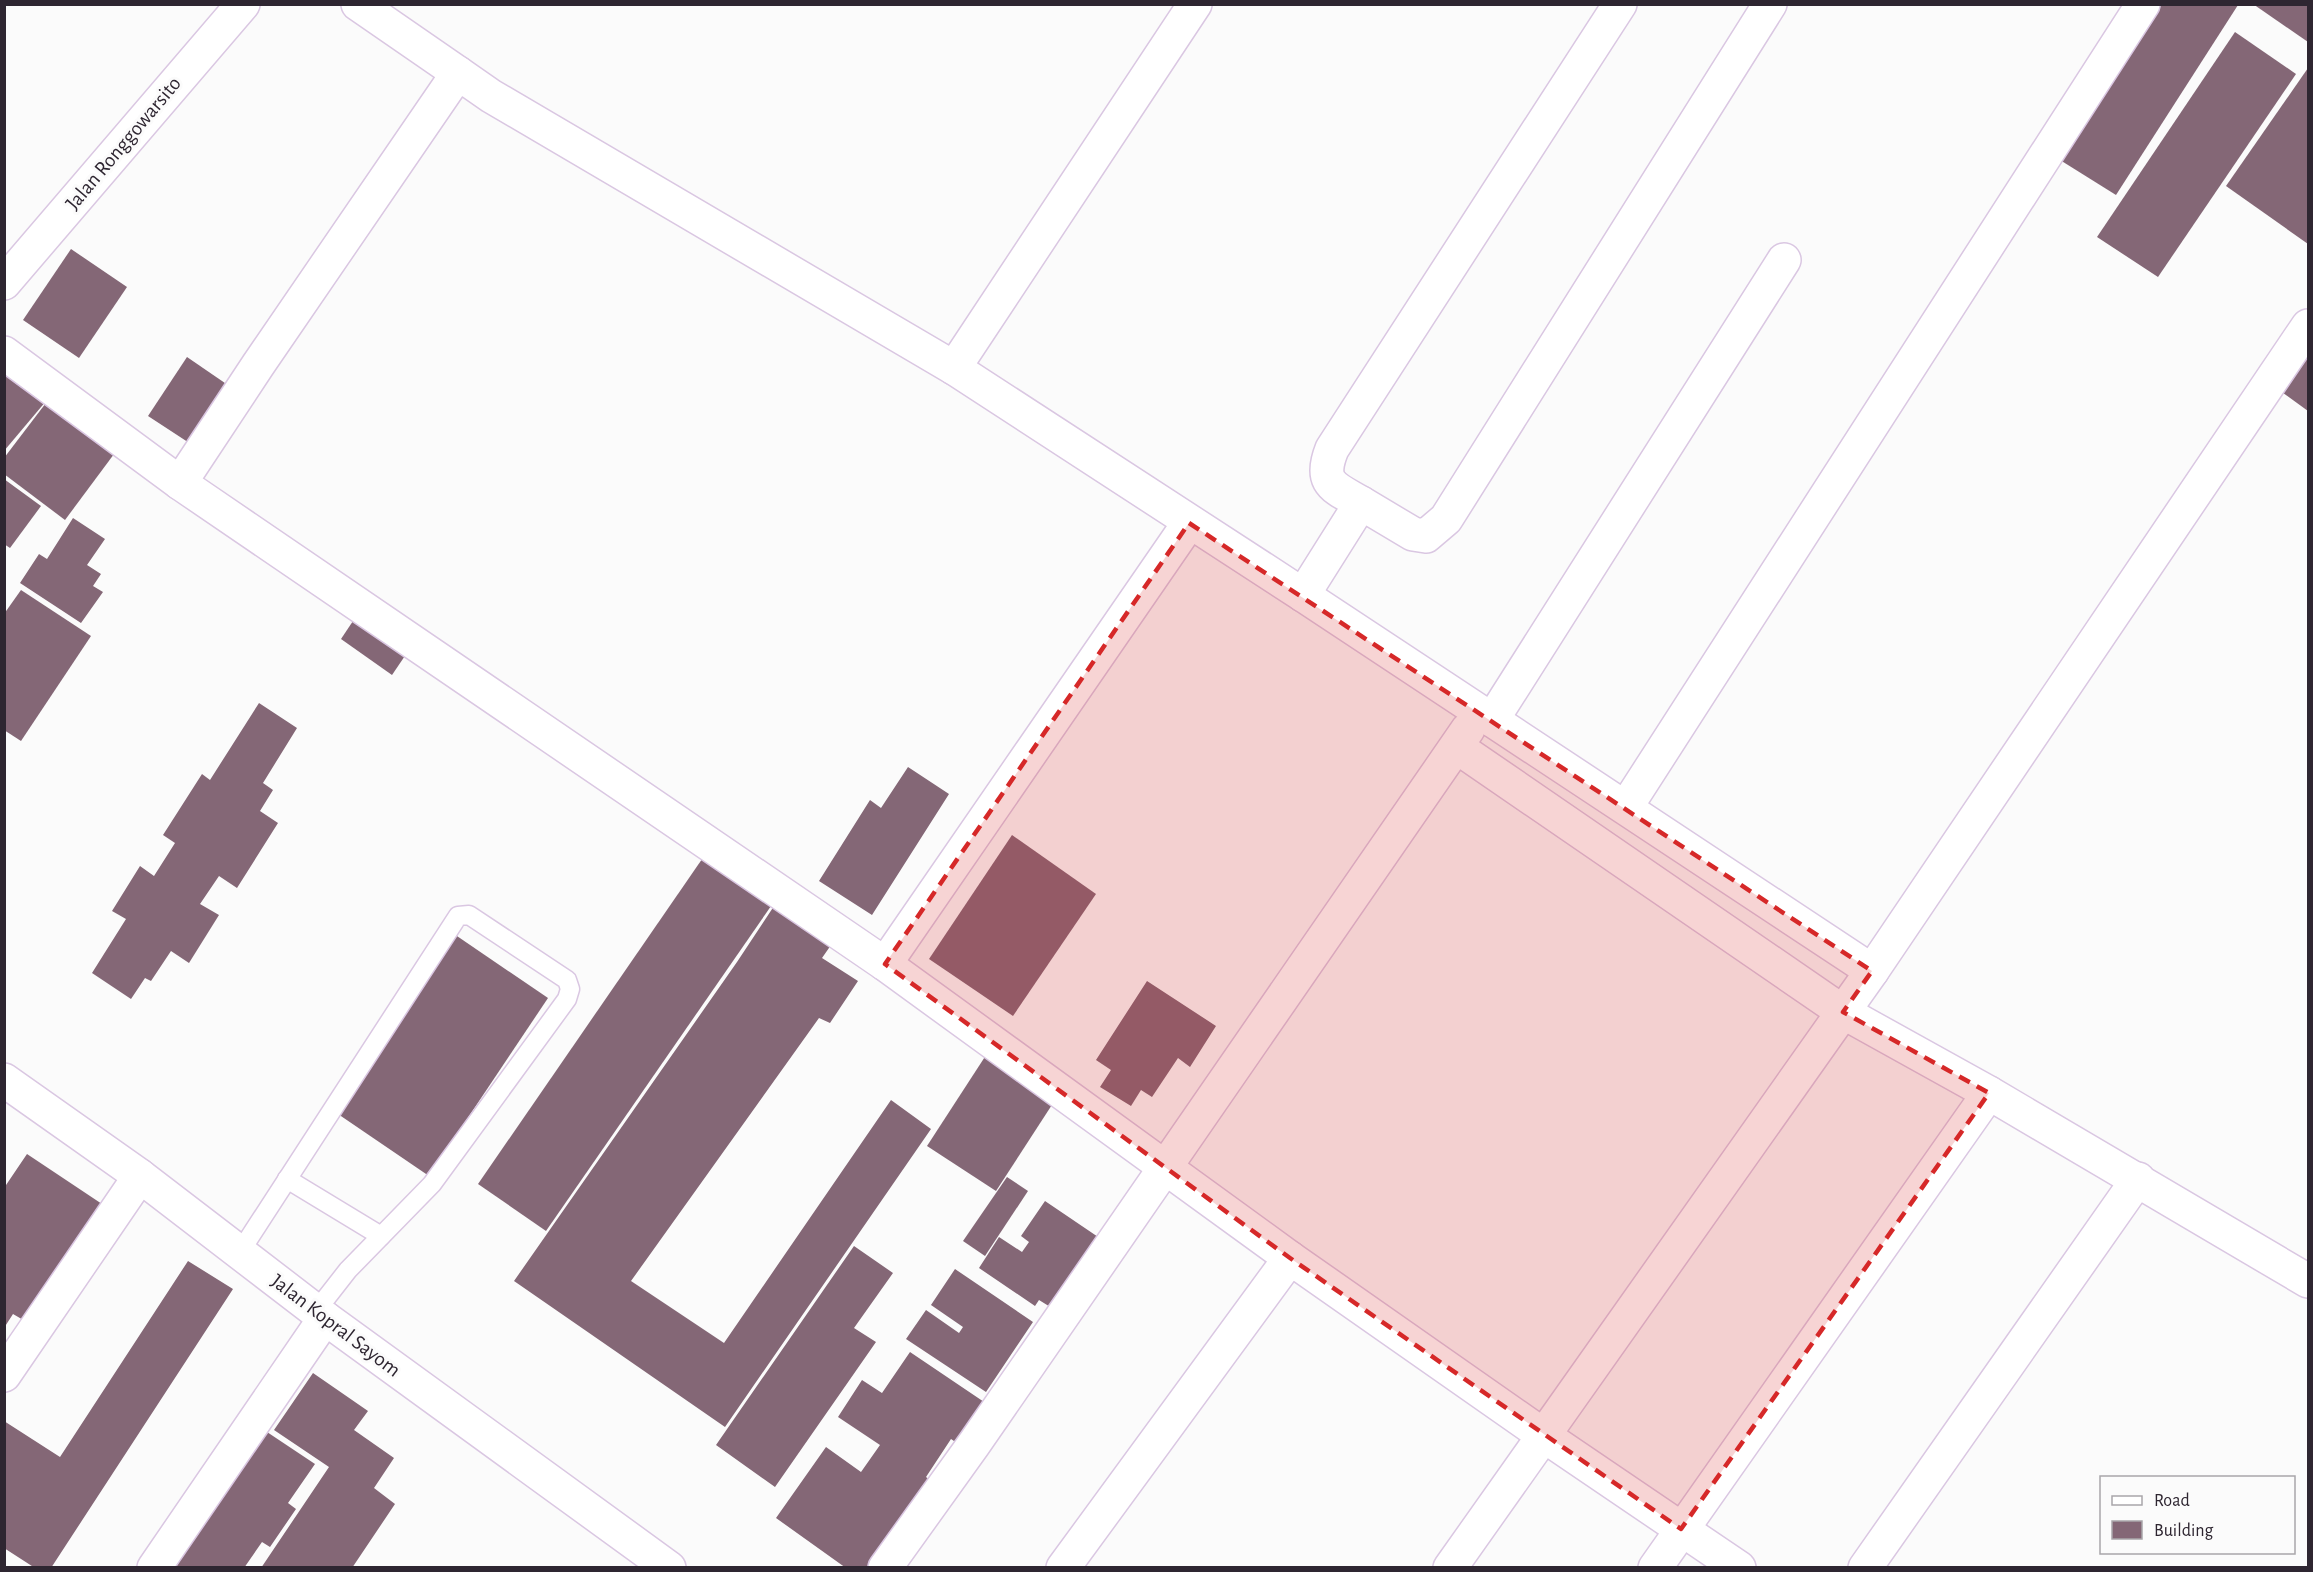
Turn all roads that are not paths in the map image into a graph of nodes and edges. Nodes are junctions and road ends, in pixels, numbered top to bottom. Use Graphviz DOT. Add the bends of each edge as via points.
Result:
graph roads {
  1 [pos="243,4"];
  2 [pos="358,4"];
  3 [pos="1195,4"];
  4 [pos="1620,4"];
  5 [pos="1770,4"];
  6 [pos="2143,4"];
  7 [pos="458,73"];
  8 [pos="1785,260"];
  9 [pos="4,282"];
  10 [pos="2308,326"];
  11 [pos="4,352"];
  12 [pos="954,368"];
  13 [pos="180,483"];
  14 [pos="1361,503"];
  15 [pos="1189,523"];
  16 [pos="1303,595"];
  17 [pos="1486,716"];
  18 [pos="1457,747"];
  19 [pos="1626,807"];
  20 [pos="885,964"];
  21 [pos="1872,971"];
  22 [pos="1843,1012"];
  23 [pos="4,1080"];
  24 [pos="1989,1093"];
  25 [pos="1165,1168"];
  26 [pos="140,1176"];
  27 [pos="287,1179"];
  28 [pos="2138,1179"];
  29 [pos="381,1236"];
  30 [pos="240,1252"];
  31 [pos="1290,1257"];
  32 [pos="2308,1281"];
  33 [pos="320,1314"];
  34 [pos="4,1375"];
  35 [pos="1543,1436"];
  36 [pos="1681,1529"];
  37 [pos="154,1568"];
  38 [pos="669,1568"];
  39 [pos="885,1568"];
  40 [pos="1063,1568"];
  41 [pos="1450,1568"];
  42 [pos="1655,1568"];
  43 [pos="1739,1568"];
  44 [pos="1864,1568"];
  1 -- 9 [label="street, Jalan Ronggowarsito"];
  2 -- 7 [label="street"];
  3 -- 12 [label="street"];
  4 -- 14 [label="street" via="1332,449 1326,477 1332,486"];
  5 -- 14 [label="street" via="1446,519 1426,536 1420,535"];
  6 -- 19 [label="street"];
  7 -- 12 [label="street"];
  7 -- 13 [label="street"];
  8 -- 17 [label="street"];
  10 -- 21 [label="street"];
  11 -- 13 [label="street"];
  12 -- 15 [label="street"];
  13 -- 20 [label="street"];
  14 -- 16 [label="street"];
  15 -- 16 [label="street"];
  15 -- 20 [label="street"];
  16 -- 17 [label="street"];
  17 -- 18 [label="street"];
  17 -- 19 [label="street"];
  18 -- 22 [label="street"];
  18 -- 25 [label="street"];
  19 -- 21 [label="street"];
  20 -- 25 [label="street"];
  21 -- 22 [label="street"];
  22 -- 24 [label="street"];
  22 -- 35 [label="street"];
  23 -- 26 [label="street, Jalan Kopral Sayom"];
  24 -- 28 [label="street"];
  24 -- 36 [label="street"];
  25 -- 31 [label="street"];
  25 -- 39 [label="street"];
  26 -- 30 [label="street, Jalan Kopral Sayom"];
  26 -- 34 [label="street"];
  27 -- 29 [label="lane"];
  27 -- 29 [label="lane" via="450,926 458,916 469,915 567,980 570,989 567,999 432,1184"];
  27 -- 30 [label="lane"];
  28 -- 32 [label="street"];
  28 -- 44 [label="street"];
  29 -- 33 [label="lane" via="348,1270"];
  30 -- 33 [label="street, Jalan Kopral Sayom"];
  31 -- 35 [label="street"];
  31 -- 40 [label="street"];
  33 -- 37 [label="street"];
  33 -- 38 [label="street, Jalan Kopral Sayom"];
  35 -- 36 [label="street"];
  35 -- 41 [label="street"];
  36 -- 42 [label="street"];
  36 -- 43 [label="street"];
}
